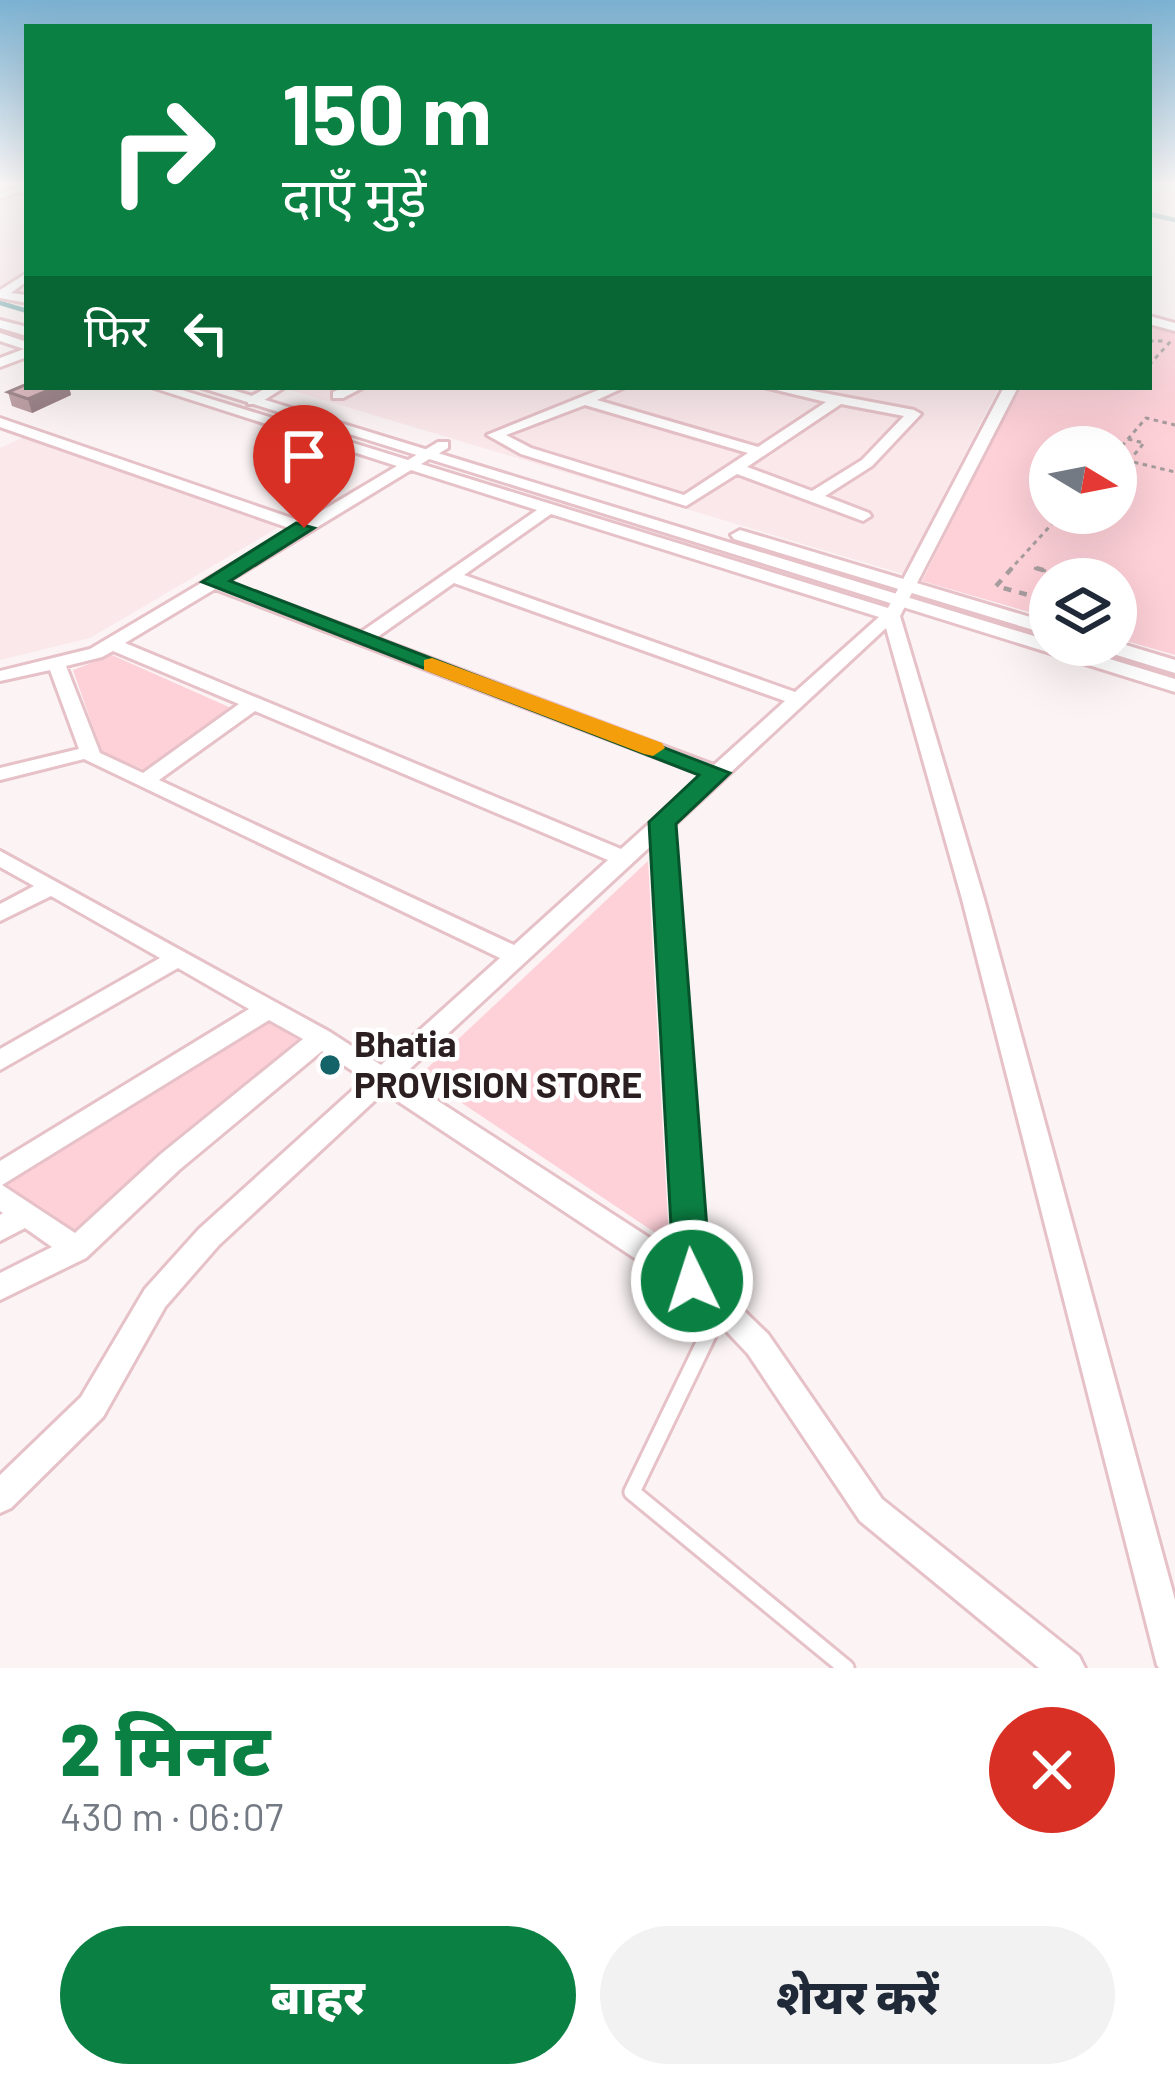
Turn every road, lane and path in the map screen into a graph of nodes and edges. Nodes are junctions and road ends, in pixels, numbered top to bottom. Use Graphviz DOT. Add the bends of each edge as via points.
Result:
graph roads {
  1 [pos="24,278"];
  2 [pos="24,299"];
  3 [pos="1173,334"];
  4 [pos="1165,349"];
  5 [pos="1175,351"];
  6 [pos="1152,362"];
  7 [pos="170,390"];
  8 [pos="349,390"];
  9 [pos="612,390"];
  10 [pos="786,390"];
  11 [pos="1009,390"];
  12 [pos="262,392"];
  13 [pos="338,395"];
  14 [pos="838,400"];
  15 [pos="590,402"];
  16 [pos="0,422"];
  17 [pos="1175,424"];
  18 [pos="1137,428"];
  19 [pos="26,431"];
  20 [pos="0,443"];
  21 [pos="760,452"];
  22 [pos="426,454"];
  23 [pos="1137,462"];
  24 [pos="738,470"];
  25 [pos="1175,472"];
  26 [pos="812,498"];
  27 [pos="550,508"];
  28 [pos="862,516"];
  29 [pos="304,528"];
  30 [pos="1043,534"];
  31 [pos="450,576"];
  32 [pos="213,582"];
  33 [pos="1029,595"];
  34 [pos="900,601"];
  35 [pos="1029,624"];
  36 [pos="362,638"];
  37 [pos="112,644"];
  38 [pos="1137,655"];
  39 [pos="56,662"];
  40 [pos="1175,667"];
  41 [pos="0,676"];
  42 [pos="1175,686"];
  43 [pos="798,699"];
  44 [pos="253,703"];
  45 [pos="90,752"];
  46 [pos="717,773"];
  47 [pos="0,774"];
  48 [pos="145,781"];
  49 [pos="662,822"];
  50 [pos="0,858"];
  51 [pos="623,858"];
  52 [pos="50,886"];
  53 [pos="0,913"];
  54 [pos="516,956"];
  55 [pos="176,958"];
  56 [pos="266,1010"];
  57 [pos="321,1038"];
  58 [pos="0,1061"];
  59 [pos="386,1079"];
  60 [pos="0,1175"];
  61 [pos="0,1196"];
  62 [pos="26,1214"];
  63 [pos="0,1229"];
  64 [pos="76,1249"];
  65 [pos="692,1281"];
  66 [pos="0,1287"];
  67 [pos="722,1307"];
  68 [pos="0,1497"];
  69 [pos="1175,1665"];
  70 [pos="847,1668"];
  71 [pos="1067,1668"];
  1 -- 2 [label="street" via="1,295"];
  3 -- 4 [label="path"];
  4 -- 5 [label="path"];
  4 -- 6 [label="path"];
  7 -- 22 [label="street"];
  8 -- 13 [label="street"];
  9 -- 15 [label="street"];
  10 -- 14 [label="street"];
  11 -- 34 [label="street"];
  12 -- 22 [label="street"];
  14 -- 21 [label="street"];
  14 -- 26 [label="street" via="914,414 867,464"];
  15 -- 21 [label="street"];
  15 -- 24 [label="street" via="494,435 686,501"];
  16 -- 19 [label="street"];
  17 -- 18 [label="path" via="1146,418"];
  19 -- 20 [label="street"];
  19 -- 29 [label="street"];
  21 -- 24 [label="street"];
  22 -- 27 [label="street"];
  22 -- 29 [label="street"];
  22 -- 34 [label="street"];
  23 -- 25 [label="path"];
  24 -- 26 [label="street"];
  26 -- 28 [label="street"];
  27 -- 31 [label="street"];
  27 -- 34 [label="street"];
  29 -- 32 [label="street"];
  30 -- 33 [label="path" via="996,586"];
  31 -- 36 [label="street"];
  31 -- 43 [label="street"];
  32 -- 36 [label="street"];
  32 -- 37 [label="street"];
  34 -- 35 [label="street"];
  34 -- 42 [label="street"];
  34 -- 43 [label="street"];
  34 -- 69 [label="street"];
  36 -- 46 [label="street"];
  37 -- 39 [label="street"];
  37 -- 44 [label="street"];
  38 -- 40 [label="street"];
  39 -- 41 [label="street"];
  39 -- 45 [label="street"];
  43 -- 46 [label="street"];
  44 -- 48 [label="street"];
  44 -- 51 [label="street"];
  45 -- 47 [label="street"];
  45 -- 48 [label="street"];
  46 -- 49 [label="street"];
  48 -- 54 [label="street"];
  49 -- 51 [label="street"];
  49 -- 65 [label="street"];
  50 -- 52 [label="street"];
  51 -- 54 [label="street"];
  52 -- 53 [label="street"];
  52 -- 55 [label="street"];
  54 -- 59 [label="street"];
  55 -- 56 [label="street"];
  55 -- 58 [label="street"];
  56 -- 57 [label="street"];
  56 -- 60 [label="street"];
  57 -- 59 [label="street"];
  57 -- 64 [label="street"];
  59 -- 65 [label="street"];
  59 -- 68 [label="street" via="209,1237 155,1298 92,1407"];
  61 -- 62 [label="street"];
  62 -- 63 [label="street"];
  62 -- 64 [label="street"];
  64 -- 66 [label="street"];
  65 -- 67 [label="street"];
  67 -- 70 [label="lane" via="632,1492"];
  67 -- 71 [label="street" via="758,1345 871,1510"];
}
